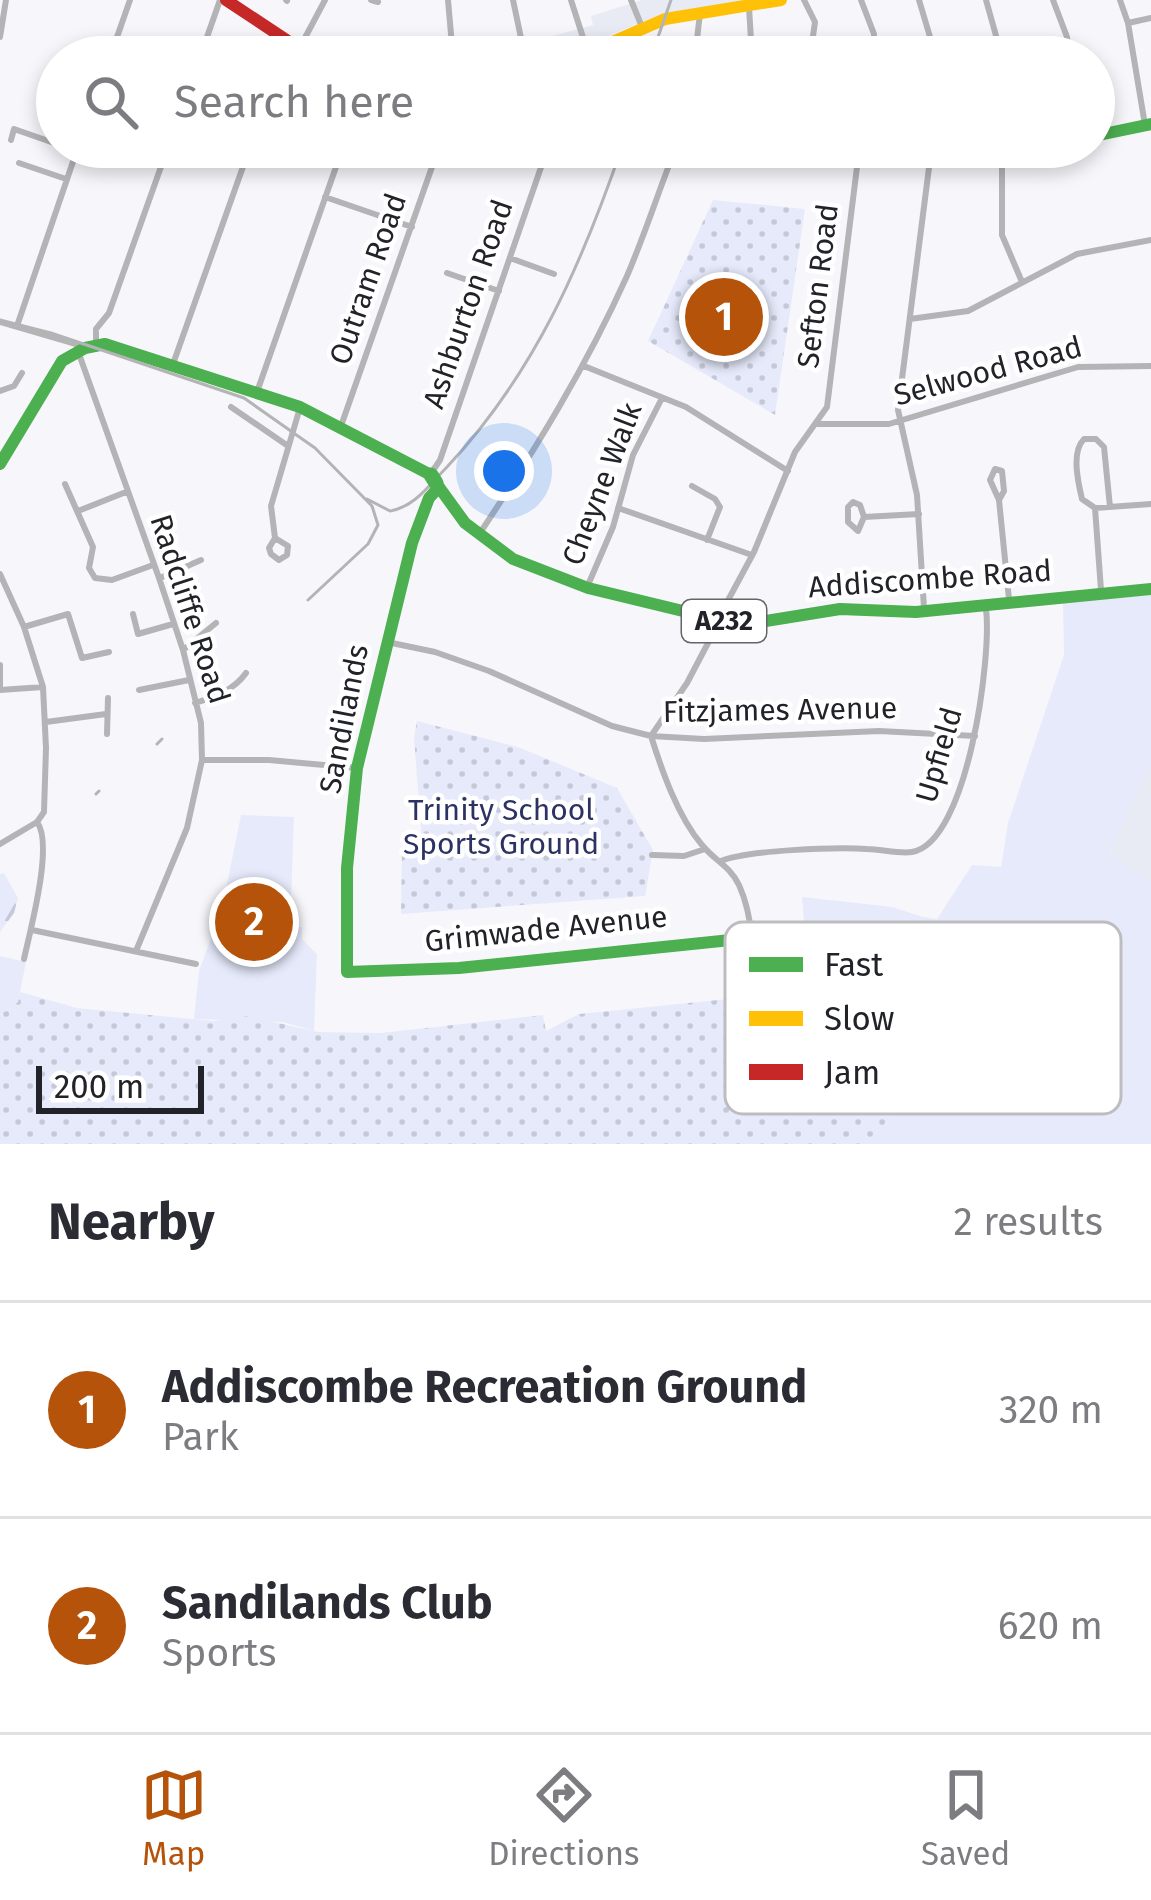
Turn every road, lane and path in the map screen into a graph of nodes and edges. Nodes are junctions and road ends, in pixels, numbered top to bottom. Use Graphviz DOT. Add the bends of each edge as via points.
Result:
graph roads {
  1 [pos="6,0"];
  2 [pos="130,0"];
  3 [pos="223,0"];
  4 [pos="325,0"];
  5 [pos="448,0"];
  6 [pos="513,0"];
  7 [pos="571,0"];
  8 [pos="631,0"];
  9 [pos="782,0"];
  10 [pos="804,0"];
  11 [pos="860,0"];
  12 [pos="919,0"];
  13 [pos="986,0"];
  14 [pos="1053,0"];
  15 [pos="1120,0"];
  16 [pos="749,7"];
  17 [pos="691,11"];
  18 [pos="1151,18"];
  19 [pos="1128,23"];
  20 [pos="642,27"];
  21 [pos="117,36"];
  22 [pos="208,36"];
  23 [pos="274,36"];
  24 [pos="304,36"];
  25 [pos="451,36"];
  26 [pos="521,36"];
  27 [pos="585,36"];
  28 [pos="625,36"];
  29 [pos="693,36"];
  30 [pos="751,36"];
  31 [pos="812,36"];
  32 [pos="874,36"];
  33 [pos="930,36"];
  34 [pos="996,36"];
  35 [pos="1067,36"];
  36 [pos="0,37"];
  37 [pos="1148,124"];
  38 [pos="1115,131"];
  39 [pos="36,137"];
  40 [pos="10,140"];
  41 [pos="19,164"];
  42 [pos="70,168"];
  43 [pos="161,168"];
  44 [pos="243,168"];
  45 [pos="336,168"];
  46 [pos="432,168"];
  47 [pos="541,168"];
  48 [pos="668,168"];
  49 [pos="856,168"];
  50 [pos="929,168"];
  51 [pos="1002,168"];
  52 [pos="66,179"];
  53 [pos="326,197"];
  54 [pos="412,227"];
  55 [pos="1151,239"];
  56 [pos="510,258"];
  57 [pos="447,273"];
  58 [pos="554,274"];
  59 [pos="1022,282"];
  60 [pos="499,291"];
  61 [pos="910,319"];
  62 [pos="0,322"];
  63 [pos="18,322"];
  64 [pos="88,351"];
  65 [pos="173,364"];
  66 [pos="583,365"];
  67 [pos="1151,365"];
  68 [pos="22,373"];
  69 [pos="0,391"];
  70 [pos="257,392"];
  71 [pos="662,398"];
  72 [pos="300,407"];
  73 [pos="824,413"];
  74 [pos="234,422"];
  75 [pos="899,422"];
  76 [pos="815,424"];
  77 [pos="838,425"];
  78 [pos="341,426"];
  79 [pos="288,446"];
  80 [pos="0,464"];
  81 [pos="788,471"];
  82 [pos="434,480"];
  83 [pos="65,484"];
  84 [pos="692,486"];
  85 [pos="126,492"];
  86 [pos="999,500"];
  87 [pos="1151,504"];
  88 [pos="1110,507"];
  89 [pos="618,508"];
  90 [pos="1095,508"];
  91 [pos="77,512"];
  92 [pos="919,514"];
  93 [pos="864,517"];
  94 [pos="478,536"];
  95 [pos="275,538"];
  96 [pos="706,540"];
  97 [pos="749,554"];
  98 [pos="201,560"];
  99 [pos="154,565"];
  100 [pos="0,574"];
  101 [pos="160,578"];
  102 [pos="588,588"];
  103 [pos="1151,589"];
  104 [pos="1102,594"];
  105 [pos="1009,603"];
  106 [pos="986,605"];
  107 [pos="924,611"];
  108 [pos="133,614"];
  109 [pos="719,620"];
  110 [pos="216,623"];
  111 [pos="174,624"];
  112 [pos="24,627"];
  113 [pos="387,642"];
  114 [pos="183,650"];
  115 [pos="109,652"];
  116 [pos="0,665"];
  117 [pos="246,674"];
  118 [pos="189,680"];
  119 [pos="43,687"];
  120 [pos="0,688"];
  121 [pos="139,690"];
  122 [pos="108,698"];
  123 [pos="195,703"];
  124 [pos="106,714"];
  125 [pos="46,722"];
  126 [pos="107,734"];
  127 [pos="651,736"];
  128 [pos="975,736"];
  129 [pos="202,760"];
  130 [pos="357,768"];
  131 [pos="37,822"];
  132 [pos="0,844"];
  133 [pos="705,849"];
  134 [pos="652,855"];
  135 [pos="721,860"];
  136 [pos="747,922"];
  137 [pos="32,930"];
  138 [pos="725,941"];
  139 [pos="136,951"];
  140 [pos="24,959"];
  141 [pos="196,964"];
  142 [pos="347,972"];
  1 -- 36 [label="street"];
  2 -- 21 [label="street"];
  3 -- 22 [label="street"];
  3 -- 23 [label="main road"];
  4 -- 24 [label="street"];
  5 -- 25 [label="street"];
  6 -- 26 [label="street"];
  7 -- 27 [label="street"];
  8 -- 20 [label="street"];
  9 -- 16 [label="main road"];
  10 -- 31 [label="street"];
  11 -- 32 [label="street"];
  12 -- 33 [label="street"];
  13 -- 34 [label="street"];
  14 -- 35 [label="street"];
  15 -- 19 [label="street"];
  16 -- 17 [label="main road"];
  16 -- 30 [label="street"];
  17 -- 20 [label="main road"];
  17 -- 29 [label="street"];
  18 -- 19 [label="street"];
  19 -- 37 [label="street"];
  20 -- 28 [label="main road"];
  37 -- 38 [label="main road"];
  39 -- 40 [label="street" via="14,129"];
  41 -- 52 [label="street"];
  42 -- 52 [label="street"];
  43 -- 64 [label="street"];
  44 -- 65 [label="street"];
  45 -- 53 [label="street"];
  46 -- 54 [label="street, Outram Road"];
  47 -- 56 [label="street, Ashburton Road"];
  48 -- 66 [label="street"];
  49 -- 73 [label="street, Sefton Road"];
  50 -- 61 [label="street"];
  51 -- 59 [label="street" via="1003,237"];
  52 -- 63 [label="street"];
  53 -- 54 [label="street"];
  53 -- 70 [label="street"];
  54 -- 78 [label="street, Outram Road"];
  55 -- 59 [label="street" via="1087,250"];
  56 -- 58 [label="street"];
  56 -- 60 [label="street, Ashburton Road"];
  57 -- 60 [label="street"];
  59 -- 61 [label="street" via="970,311"];
  60 -- 82 [label="street, Ashburton Road"];
  61 -- 75 [label="street"];
  62 -- 63 [label="street, Addiscombe Road"];
  63 -- 64 [label="street, Addiscombe Road"];
  64 -- 65 [label="main road, Addiscombe Road / A232" via="115,345"];
  64 -- 80 [label="main road" via="62,361"];
  64 -- 85 [label="street, Radcliffe Road"];
  65 -- 70 [label="main road, Addiscombe Road / A232"];
  66 -- 71 [label="street"];
  66 -- 94 [label="street"];
  67 -- 75 [label="street, Selwood Road" via="1078,367"];
  68 -- 69 [label="street"];
  70 -- 72 [label="main road, Addiscombe Road / A232"];
  71 -- 81 [label="street"];
  71 -- 89 [label="street, Cheyne Walk"];
  72 -- 78 [label="main road, Addiscombe Road / A232"];
  72 -- 79 [label="street"];
  73 -- 76 [label="street, Sefton Road"];
  73 -- 77 [label="street"];
  74 -- 79 [label="street" via="234,410"];
  75 -- 77 [label="street, Selwood Road"];
  75 -- 92 [label="street"];
  76 -- 77 [label="street, Selwood Road"];
  76 -- 81 [label="street, Sefton Road"];
  78 -- 82 [label="main road, Addiscombe Road / A232"];
  79 -- 95 [label="street" via="271,506"];
  81 -- 97 [label="street, Sefton Road"];
  82 -- 94 [label="main road, Addiscombe Road / A232"];
  82 -- 113 [label="main road, Sandilands"];
  83 -- 91 [label="street"];
  84 -- 96 [label="street" via="721,507"];
  85 -- 91 [label="street"];
  85 -- 99 [label="street, Radcliffe Road"];
  86 -- 105 [label="street"];
  87 -- 88 [label="street"];
  88 -- 90 [label="street"];
  88 -- 90 [label="street" via="1104,447 1089,438 1078,446 1078,465 1082,499"];
  89 -- 96 [label="street"];
  89 -- 102 [label="street, Cheyne Walk"];
  90 -- 104 [label="street"];
  91 -- 99 [label="street" via="94,547 95,578"];
  92 -- 93 [label="street"];
  92 -- 107 [label="street"];
  94 -- 102 [label="main road, Addiscombe Road / A232" via="513,560"];
  96 -- 97 [label="street"];
  97 -- 109 [label="street, Sefton Road"];
  98 -- 101 [label="street"];
  99 -- 101 [label="street, Radcliffe Road"];
  100 -- 112 [label="street"];
  101 -- 111 [label="street, Radcliffe Road"];
  102 -- 109 [label="main road, Addiscombe Road / A232"];
  103 -- 104 [label="main road, Addiscombe Road / A232"];
  104 -- 105 [label="main road, Addiscombe Road / A232"];
  105 -- 106 [label="main road, Addiscombe Road / A232"];
  106 -- 107 [label="main road, Addiscombe Road / A232"];
  106 -- 128 [label="street, Upfield"];
  107 -- 109 [label="main road, Addiscombe Road / A232"];
  108 -- 111 [label="street" via="138,634"];
  109 -- 127 [label="street, Sefton Road"];
  110 -- 114 [label="street"];
  111 -- 114 [label="street, Radcliffe Road"];
  112 -- 115 [label="street" via="68,614 82,658"];
  112 -- 119 [label="street"];
  113 -- 127 [label="street, Fitzjames Avenue" via="489,671"];
  113 -- 130 [label="main road, Sandilands"];
  114 -- 118 [label="street, Radcliffe Road"];
  116 -- 120 [label="street"];
  117 -- 123 [label="street"];
  118 -- 121 [label="street"];
  118 -- 123 [label="street, Radcliffe Road"];
  119 -- 120 [label="street"];
  119 -- 125 [label="street"];
  122 -- 124 [label="street"];
  123 -- 129 [label="street, Radcliffe Road"];
  124 -- 125 [label="street"];
  124 -- 126 [label="street"];
  125 -- 131 [label="street" via="45,806"];
  127 -- 128 [label="street, Fitzjames Avenue"];
  127 -- 133 [label="street"];
  128 -- 135 [label="street, Upfield" via="953,808 925,849"];
  129 -- 130 [label="street"];
  129 -- 139 [label="street, Radcliffe Road" via="187,829"];
  130 -- 142 [label="main road, Sandilands" via="346,868"];
  131 -- 132 [label="street"];
  131 -- 137 [label="street" via="44,841"];
  133 -- 134 [label="street"];
  133 -- 135 [label="street"];
  135 -- 136 [label="street" via="743,895"];
  137 -- 139 [label="street"];
  137 -- 140 [label="street"];
  138 -- 142 [label="main road, Grimwade Avenue"];
  139 -- 141 [label="street"];
}
